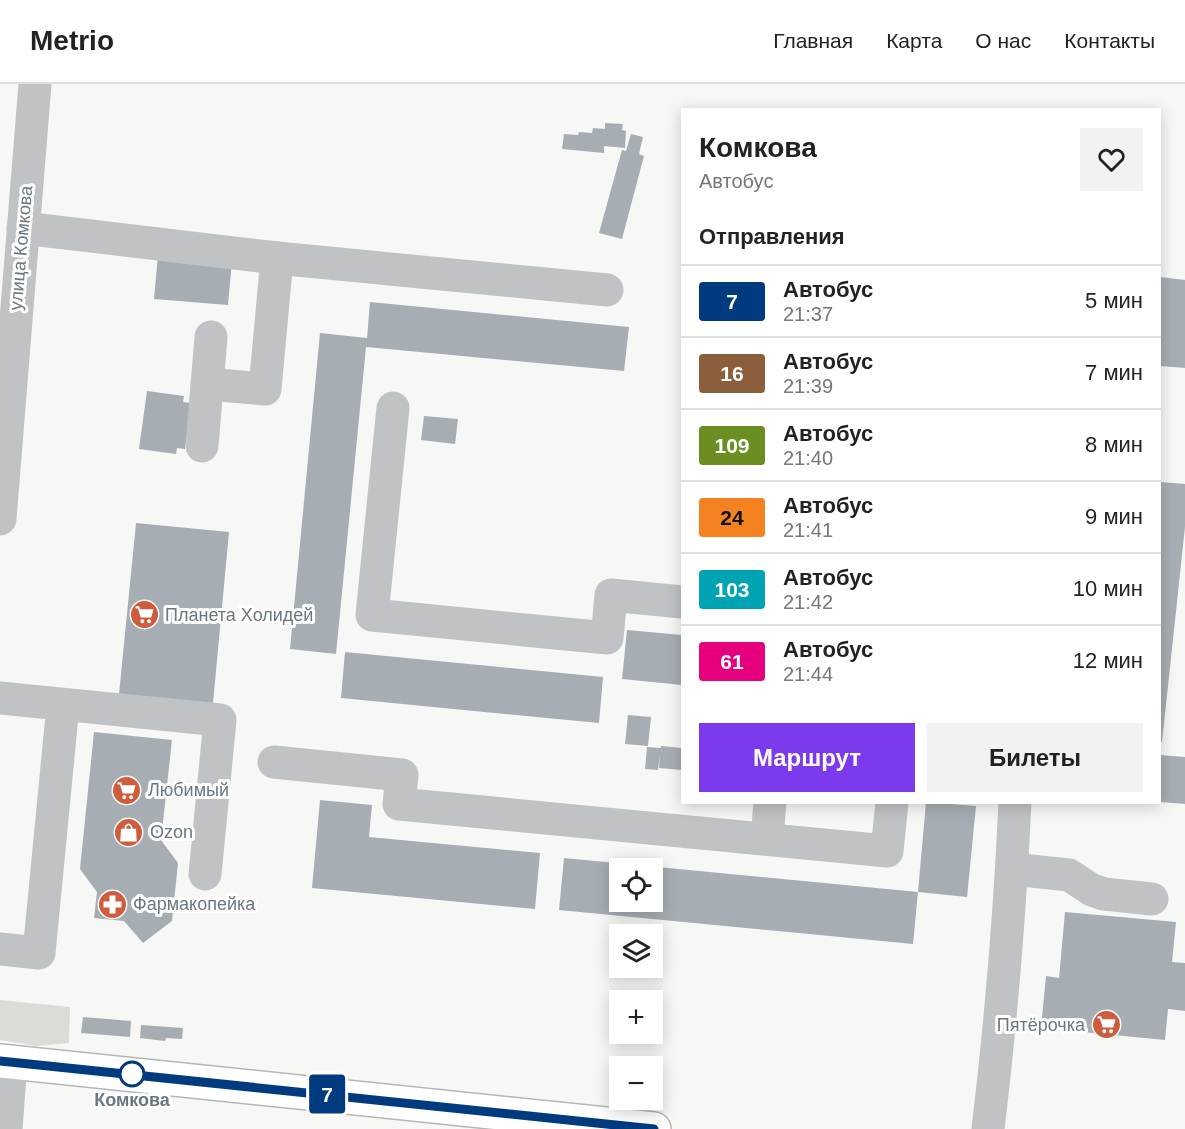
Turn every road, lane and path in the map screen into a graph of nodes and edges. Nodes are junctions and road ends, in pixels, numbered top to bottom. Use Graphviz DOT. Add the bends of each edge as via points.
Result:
graph roads {
  1 [pos="35,84"];
  2 [pos="15,242"];
  3 [pos="277,258"];
  4 [pos="607,290"];
  5 [pos="211,336"];
  6 [pos="207,384"];
  7 [pos="393,408"];
  8 [pos="202,446"];
  9 [pos="0,519"];
  10 [pos="681,602"];
  11 [pos="0,698"];
  12 [pos="63,705"];
  13 [pos="274,762"];
  14 [pos="770,804"];
  15 [pos="892,804"];
  16 [pos="1015,804"];
  17 [pos="766,839"];
  18 [pos="1012,869"];
  19 [pos="205,874"];
  20 [pos="1152,899"];
  21 [pos="0,949"];
  22 [pos="5,1061"];
  23 [pos="499,1121"];
  24 [pos="6,1129"];
  25 [pos="654,1129"];
  26 [pos="988,1129"];
  1 -- 2 [label="street, улица Комкова"];
  2 -- 3 [label="street"];
  2 -- 9 [label="street, улица Комкова"];
  3 -- 4 [label="street"];
  3 -- 6 [label="street" via="265,389"];
  5 -- 6 [label="street"];
  6 -- 8 [label="street"];
  7 -- 10 [label="street" via="372,615 607,638 611,595"];
  11 -- 12 [label="street"];
  12 -- 19 [label="street" via="220,720"];
  12 -- 21 [label="street" via="39,953"];
  13 -- 17 [label="street" via="402,774 399,804"];
  14 -- 17 [label="street"];
  15 -- 17 [label="street" via="887,851"];
  16 -- 18 [label="street"];
  18 -- 20 [label="street" via="1069,875 1104,894"];
  18 -- 26 [label="street"];
  22 -- 23 [label="main road"];
  22 -- 24 [label="street"];
  23 -- 25 [label="main road"];
}
